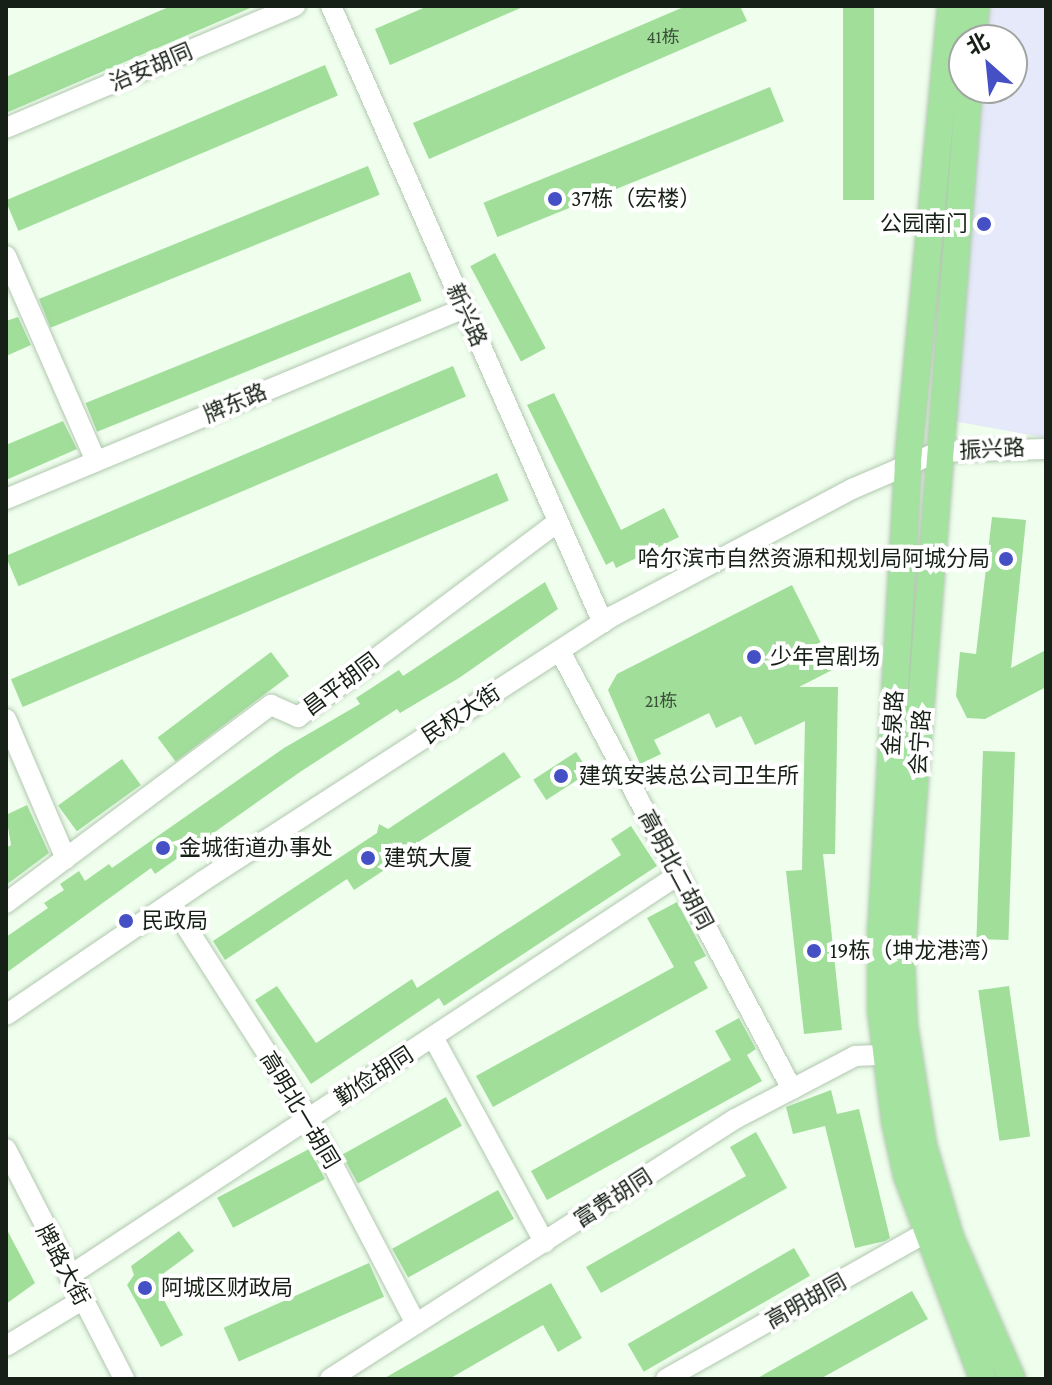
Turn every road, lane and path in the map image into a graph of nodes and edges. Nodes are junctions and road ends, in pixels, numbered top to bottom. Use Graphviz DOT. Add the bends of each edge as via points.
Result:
graph roads {
  1 [pos="295,6"];
  2 [pos="331,6"];
  3 [pos="951,6"];
  4 [pos="968,104"];
  5 [pos="6,128"];
  6 [pos="6,256"];
  7 [pos="464,308"];
  8 [pos="1046,449"];
  9 [pos="938,452"];
  10 [pos="96,461"];
  11 [pos="908,465"];
  12 [pos="6,499"];
  13 [pos="558,522"];
  14 [pos="603,623"];
  15 [pos="560,651"];
  16 [pos="6,719"];
  17 [pos="66,859"];
  18 [pos="678,875"];
  19 [pos="6,903"];
  20 [pos="171,903"];
  21 [pos="6,1015"];
  22 [pos="433,1037"];
  23 [pos="897,1054"];
  24 [pos="792,1089"];
  25 [pos="309,1119"];
  26 [pos="6,1149"];
  27 [pos="936,1227"];
  28 [pos="545,1243"];
  29 [pos="69,1276"];
  30 [pos="82,1300"];
  31 [pos="416,1324"];
  32 [pos="6,1346"];
  33 [pos="333,1378"];
  34 [pos="124,1379"];
  35 [pos="666,1379"];
  36 [pos="983,1379"];
  37 [pos="1012,1379"];
  1 -- 5 [label="street, 治安胡同"];
  2 -- 7 [label="street, 新兴路"];
  3 -- 11 [label="main road, 金泉路"];
  4 -- 9 [label="main road, 会宁路"];
  6 -- 10 [label="street"];
  7 -- 10 [label="street, 牌东路"];
  7 -- 13 [label="street, 新兴路"];
  8 -- 9 [label="street, 振兴路"];
  9 -- 11 [label="street, 民权大街"];
  9 -- 23 [label="main road, 会宁路"];
  10 -- 12 [label="street, 牌东路"];
  11 -- 14 [label="street, 民权大街" via="852,489"];
  11 -- 23 [label="main road, 金泉路" via="881,927"];
  13 -- 14 [label="street, 新兴路"];
  13 -- 17 [label="street, 昌平胡同" via="298,717 271,705"];
  14 -- 15 [label="street, 民权大街"];
  15 -- 18 [label="street, 高明北二胡同"];
  15 -- 20 [label="street, 民权大街"];
  16 -- 17 [label="street"];
  17 -- 19 [label="street, 昌平胡同"];
  18 -- 22 [label="street, 勤俭胡同"];
  18 -- 24 [label="street, 高明北二胡同"];
  20 -- 21 [label="street, 民权大街"];
  20 -- 25 [label="street, 高明北一胡同"];
  22 -- 25 [label="street, 勤俭胡同"];
  22 -- 28 [label="street"];
  23 -- 24 [label="street, 富贵胡同" via="855,1056"];
  23 -- 27 [label="main road, 会宁路" via="923,1145"];
  24 -- 28 [label="street, 富贵胡同" via="735,1119"];
  25 -- 29 [label="street, 勤俭胡同"];
  25 -- 31 [label="street, 高明北一胡同"];
  26 -- 29 [label="street, 牌路大街"];
  27 -- 35 [label="street, 高明胡同"];
  27 -- 36 [label="main road"];
  27 -- 37 [label="main road, 会宁路"];
  28 -- 31 [label="street, 富贵胡同"];
  29 -- 30 [label="street, 牌路大街"];
  30 -- 32 [label="street"];
  30 -- 34 [label="street, 牌路大街"];
  31 -- 33 [label="street, 富贵胡同"];
}
